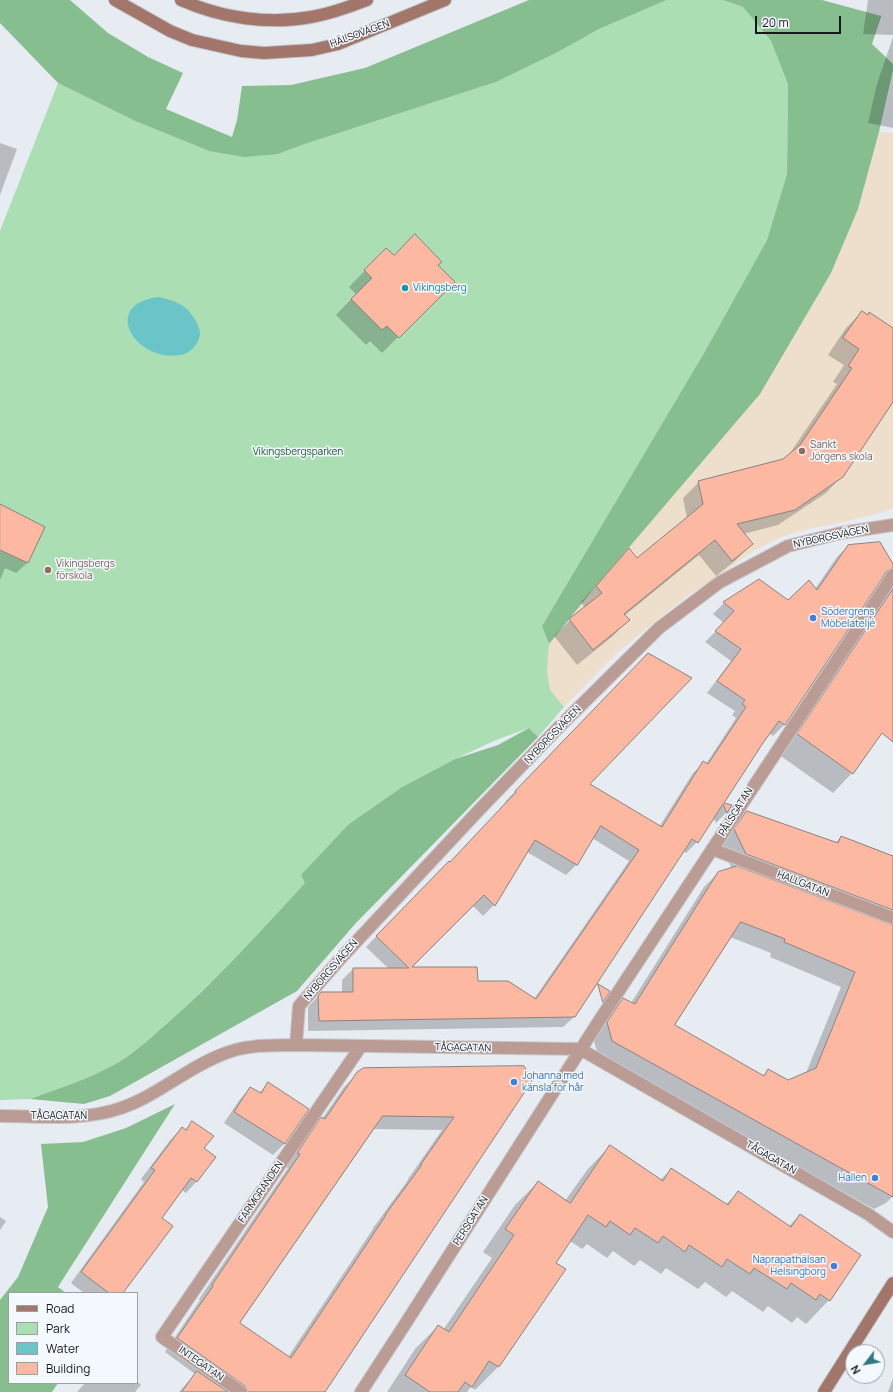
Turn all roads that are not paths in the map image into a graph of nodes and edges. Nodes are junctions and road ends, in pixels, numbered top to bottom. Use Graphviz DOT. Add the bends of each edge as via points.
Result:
graph roads {
  1 [pos="114,0"];
  2 [pos="181,0"];
  3 [pos="368,0"];
  4 [pos="445,0"];
  5 [pos="893,525"];
  6 [pos="893,575"];
  7 [pos="712,850"];
  8 [pos="893,918"];
  9 [pos="296,1045"];
  10 [pos="361,1046"];
  11 [pos="580,1049"];
  12 [pos="0,1116"];
  13 [pos="893,1232"];
  14 [pos="893,1283"];
  15 [pos="162,1337"];
  16 [pos="241,1392"];
  17 [pos="361,1392"];
  18 [pos="824,1392"];
  1 -- 4 [label="main road, HÄLSOVÄGEN" via="170,31 192,40 264,53 312,50 338,44"];
  2 -- 3 [label="main road" via="208,10 248,19 278,20 311,17"];
  5 -- 9 [label="street, NYBORGSVÄGEN" via="841,533 788,546 720,582 659,628 485,804 299,1006"];
  6 -- 7 [label="street, PÅLSGATAN"];
  7 -- 8 [label="street, HALLGATAN"];
  7 -- 11 [label="street, PÅLSGATAN"];
  9 -- 10 [label="street, TÅGAGATAN"];
  9 -- 12 [label="street, TÅGAGATAN" via="249,1046 226,1053 201,1064 148,1096 122,1108 92,1116"];
  10 -- 11 [label="street, TÅGAGATAN"];
  10 -- 15 [label="street, FARMGRÄNDEN"];
  11 -- 13 [label="street, TÅGAGATAN" via="868,1214"];
  11 -- 17 [label="street, PERSGATAN"];
  14 -- 18 [label="main road"];
  15 -- 16 [label="street, INTEGATAN"];
}
